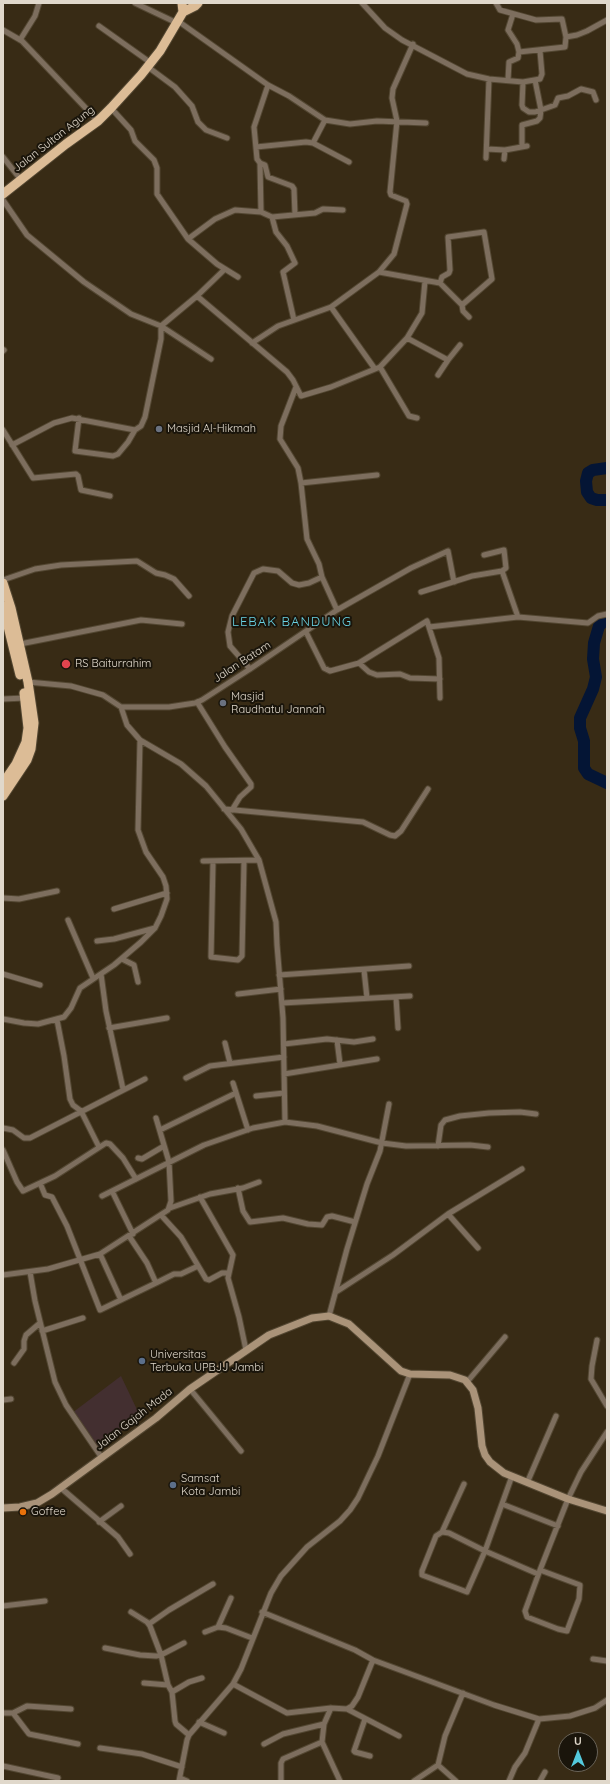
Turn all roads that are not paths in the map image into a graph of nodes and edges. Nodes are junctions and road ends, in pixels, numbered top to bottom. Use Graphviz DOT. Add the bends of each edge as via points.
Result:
graph roads {
  1 [pos="39,3"];
  2 [pos="135,3"];
  3 [pos="198,3"];
  4 [pos="362,3"];
  5 [pos="496,3"];
  6 [pos="513,14"];
  7 [pos="180,15"];
  8 [pos="607,20"];
  9 [pos="99,26"];
  10 [pos="3,30"];
  11 [pos="566,36"];
  12 [pos="20,40"];
  13 [pos="413,44"];
  14 [pos="540,51"];
  15 [pos="519,52"];
  16 [pos="149,65"];
  17 [pos="489,79"];
  18 [pos="508,80"];
  19 [pos="535,80"];
  20 [pos="524,82"];
  21 [pos="268,85"];
  22 [pos="596,100"];
  23 [pos="111,108"];
  24 [pos="541,110"];
  25 [pos="325,120"];
  26 [pos="98,121"];
  27 [pos="397,121"];
  28 [pos="426,123"];
  29 [pos="227,138"];
  30 [pos="313,143"];
  31 [pos="256,148"];
  32 [pos="487,149"];
  33 [pos="504,150"];
  34 [pos="3,158"];
  35 [pos="486,158"];
  36 [pos="504,159"];
  37 [pos="349,162"];
  38 [pos="260,163"];
  39 [pos="21,180"];
  40 [pos="3,194"];
  41 [pos="3,200"];
  42 [pos="343,210"];
  43 [pos="261,212"];
  44 [pos="295,214"];
  45 [pos="272,217"];
  46 [pos="188,239"];
  47 [pos="225,268"];
  48 [pos="379,272"];
  49 [pos="238,277"];
  50 [pos="425,281"];
  51 [pos="440,283"];
  52 [pos="197,296"];
  53 [pos="462,305"];
  54 [pos="331,306"];
  55 [pos="469,317"];
  56 [pos="294,320"];
  57 [pos="161,326"];
  58 [pos="407,338"];
  59 [pos="252,343"];
  60 [pos="460,346"];
  61 [pos="211,359"];
  62 [pos="448,360"];
  63 [pos="377,368"];
  64 [pos="438,375"];
  65 [pos="296,387"];
  66 [pos="79,418"];
  67 [pos="417,418"];
  68 [pos="3,430"];
  69 [pos="135,430"];
  70 [pos="12,445"];
  71 [pos="377,475"];
  72 [pos="301,483"];
  73 [pos="110,496"];
  74 [pos="484,554"];
  75 [pos="502,572"];
  76 [pos="322,577"];
  77 [pos="3,580"];
  78 [pos="454,582"];
  79 [pos="3,584"];
  80 [pos="421,592"];
  81 [pos="190,596"];
  82 [pos="3,606"];
  83 [pos="337,610"];
  84 [pos="607,614"];
  85 [pos="518,617"];
  86 [pos="182,624"];
  87 [pos="428,627"];
  88 [pos="306,632"];
  89 [pos="20,644"];
  90 [pos="359,663"];
  91 [pos="250,669"];
  92 [pos="440,679"];
  93 [pos="28,682"];
  94 [pos="25,698"];
  95 [pos="440,698"];
  96 [pos="3,699"];
  97 [pos="197,702"];
  98 [pos="121,707"];
  99 [pos="140,740"];
  100 [pos="3,783"];
  101 [pos="428,789"];
  102 [pos="3,796"];
  103 [pos="224,809"];
  104 [pos="232,810"];
  105 [pos="259,860"];
  106 [pos="203,861"];
  107 [pos="244,861"];
  108 [pos="213,862"];
  109 [pos="57,891"];
  110 [pos="167,893"];
  111 [pos="3,898"];
  112 [pos="114,909"];
  113 [pos="68,920"];
  114 [pos="155,928"];
  115 [pos="96,941"];
  116 [pos="122,959"];
  117 [pos="409,966"];
  118 [pos="364,970"];
  119 [pos="3,974"];
  120 [pos="279,975"];
  121 [pos="97,976"];
  122 [pos="138,982"];
  123 [pos="40,985"];
  124 [pos="281,989"];
  125 [pos="238,994"];
  126 [pos="410,996"];
  127 [pos="396,997"];
  128 [pos="368,998"];
  129 [pos="282,1003"];
  130 [pos="167,1018"];
  131 [pos="3,1019"];
  132 [pos="57,1020"];
  133 [pos="109,1028"];
  134 [pos="398,1028"];
  135 [pos="373,1039"];
  136 [pos="337,1040"];
  137 [pos="225,1043"];
  138 [pos="284,1044"];
  139 [pos="284,1057"];
  140 [pos="377,1059"];
  141 [pos="230,1063"];
  142 [pos="340,1064"];
  143 [pos="284,1074"];
  144 [pos="186,1078"];
  145 [pos="145,1079"];
  146 [pos="233,1083"];
  147 [pos="122,1089"];
  148 [pos="236,1093"];
  149 [pos="284,1093"];
  150 [pos="256,1096"];
  151 [pos="389,1104"];
  152 [pos="81,1111"];
  153 [pos="536,1114"];
  154 [pos="156,1118"];
  155 [pos="285,1122"];
  156 [pos="3,1128"];
  157 [pos="160,1130"];
  158 [pos="248,1130"];
  159 [pos="382,1144"];
  160 [pos="164,1146"];
  161 [pos="438,1146"];
  162 [pos="99,1147"];
  163 [pos="488,1147"];
  164 [pos="3,1150"];
  165 [pos="138,1158"];
  166 [pos="168,1162"];
  167 [pos="522,1169"];
  168 [pos="136,1179"];
  169 [pos="259,1182"];
  170 [pos="40,1183"];
  171 [pos="238,1188"];
  172 [pos="112,1191"];
  173 [pos="102,1196"];
  174 [pos="200,1197"];
  175 [pos="170,1208"];
  176 [pos="448,1214"];
  177 [pos="161,1215"];
  178 [pos="355,1222"];
  179 [pos="131,1235"];
  180 [pos="478,1248"];
  181 [pos="100,1254"];
  182 [pos="80,1260"];
  183 [pos="198,1266"];
  184 [pos="30,1272"];
  185 [pos="228,1273"];
  186 [pos="3,1275"];
  187 [pos="156,1283"];
  188 [pos="336,1292"];
  189 [pos="121,1300"];
  190 [pos="329,1316"];
  191 [pos="83,1318"];
  192 [pos="40,1323"];
  193 [pos="42,1331"];
  194 [pos="505,1337"];
  195 [pos="597,1340"];
  196 [pos="246,1350"];
  197 [pos="14,1363"];
  198 [pos="410,1374"];
  199 [pos="467,1382"];
  200 [pos="190,1389"];
  201 [pos="11,1399"];
  202 [pos="3,1400"];
  203 [pos="607,1406"];
  204 [pos="556,1416"];
  205 [pos="607,1432"];
  206 [pos="241,1451"];
  207 [pos="102,1458"];
  208 [pos="512,1476"];
  209 [pos="527,1483"];
  210 [pos="464,1484"];
  211 [pos="61,1488"];
  212 [pos="568,1499"];
  213 [pos="502,1504"];
  214 [pos="121,1506"];
  215 [pos="3,1508"];
  216 [pos="607,1511"];
  217 [pos="99,1522"];
  218 [pos="558,1526"];
  219 [pos="442,1532"];
  220 [pos="485,1552"];
  221 [pos="130,1554"];
  222 [pos="539,1572"];
  223 [pos="213,1584"];
  224 [pos="231,1598"];
  225 [pos="45,1601"];
  226 [pos="3,1606"];
  227 [pos="131,1612"];
  228 [pos="262,1612"];
  229 [pos="149,1624"];
  230 [pos="218,1627"];
  231 [pos="205,1632"];
  232 [pos="252,1638"];
  233 [pos="184,1643"];
  234 [pos="105,1648"];
  235 [pos="160,1655"];
  236 [pos="593,1659"];
  237 [pos="373,1660"];
  238 [pos="607,1661"];
  239 [pos="202,1678"];
  240 [pos="144,1683"];
  241 [pos="233,1684"];
  242 [pos="168,1685"];
  243 [pos="172,1692"];
  244 [pos="463,1693"];
  245 [pos="607,1700"];
  246 [pos="331,1708"];
  247 [pos="347,1709"];
  248 [pos="71,1710"];
  249 [pos="3,1713"];
  250 [pos="13,1713"];
  251 [pos="365,1719"];
  252 [pos="539,1719"];
  253 [pos="199,1722"];
  254 [pos="324,1724"];
  255 [pos="224,1732"];
  256 [pos="190,1735"];
  257 [pos="399,1736"];
  258 [pos="322,1742"];
  259 [pos="78,1744"];
  260 [pos="264,1744"];
  261 [pos="100,1748"];
  262 [pos="370,1756"];
  263 [pos="438,1765"];
  264 [pos="3,1766"];
  265 [pos="182,1767"];
  266 [pos="545,1772"];
  267 [pos="58,1778"];
  268 [pos="179,1780"];
  269 [pos="187,1781"];
  270 [pos="281,1781"];
  271 [pos="340,1781"];
  272 [pos="414,1781"];
  273 [pos="456,1781"];
  274 [pos="509,1781"];
  275 [pos="540,1781"];
  1 -- 12 [label="street" via="35,16"];
  2 -- 7 [label="street"];
  3 -- 7 [label="highway"];
  4 -- 13 [label="street" via="385,28"];
  5 -- 6 [label="street" via="500,10"];
  6 -- 11 [label="street" via="536,20 562,19"];
  6 -- 15 [label="street" via="508,30"];
  7 -- 16 [label="highway, Jalan Sultan Agung"];
  7 -- 21 [label="street"];
  8 -- 11 [label="street" via="588,31"];
  9 -- 16 [label="street"];
  10 -- 12 [label="street"];
  11 -- 14 [label="street" via="565,47"];
  12 -- 26 [label="street"];
  13 -- 17 [label="street" via="467,74"];
  13 -- 27 [label="street" via="393,89 392,98"];
  14 -- 15 [label="street"];
  14 -- 19 [label="street" via="541,78"];
  15 -- 18 [label="street" via="518,58 509,62"];
  16 -- 23 [label="highway, Jalan Sultan Agung"];
  16 -- 29 [label="street" via="175,87 192,106 198,122 206,130"];
  17 -- 18 [label="street"];
  17 -- 32 [label="street"];
  18 -- 20 [label="street"];
  19 -- 20 [label="street"];
  19 -- 24 [label="street"];
  20 -- 24 [label="street" via="522,105 526,110"];
  21 -- 25 [label="street" via="290,96"];
  21 -- 31 [label="street" via="254,127"];
  22 -- 24 [label="street" via="593,92 581,89 558,98 555,105"];
  23 -- 26 [label="highway, Jalan Sultan Agung"];
  23 -- 46 [label="street" via="132,130 135,141 154,160 157,168 157,194"];
  24 -- 33 [label="street" via="537,121 522,125 524,146"];
  25 -- 27 [label="street" via="350,124"];
  25 -- 30 [label="street"];
  26 -- 39 [label="highway, Jalan Sultan Agung"];
  27 -- 28 [label="street"];
  27 -- 48 [label="street" via="390,192 407,204 394,254"];
  30 -- 31 [label="street" via="299,141"];
  30 -- 37 [label="street"];
  31 -- 38 [label="street"];
  32 -- 33 [label="street"];
  32 -- 35 [label="street"];
  33 -- 36 [label="street"];
  34 -- 39 [label="street"];
  38 -- 43 [label="street"];
  38 -- 44 [label="street" via="266,165 268,178 292,186"];
  39 -- 40 [label="highway, Jalan Sultan Agung"];
  41 -- 57 [label="street" via="27,235 84,282 131,314"];
  42 -- 44 [label="street" via="323,209 315,213"];
  43 -- 45 [label="street"];
  43 -- 46 [label="street" via="230,212 214,219"];
  44 -- 45 [label="street"];
  45 -- 56 [label="street" via="276,232 287,246 295,263 283,272"];
  46 -- 47 [label="street"];
  47 -- 49 [label="street"];
  47 -- 52 [label="street"];
  48 -- 50 [label="street"];
  48 -- 54 [label="street"];
  50 -- 51 [label="street"];
  50 -- 58 [label="street" via="422,313"];
  51 -- 53 [label="street"];
  51 -- 53 [label="street" via="442,277 450,270 448,237 484,232 492,278"];
  52 -- 57 [label="street"];
  52 -- 59 [label="street"];
  53 -- 55 [label="street" via="463,311"];
  54 -- 56 [label="street"];
  54 -- 63 [label="street"];
  56 -- 59 [label="street" via="278,326"];
  57 -- 61 [label="street"];
  57 -- 69 [label="street" via="161,339 145,417 141,426"];
  58 -- 62 [label="street"];
  58 -- 63 [label="street"];
  59 -- 65 [label="street" via="291,376"];
  60 -- 62 [label="street"];
  62 -- 64 [label="street"];
  63 -- 65 [label="street" via="302,396"];
  63 -- 67 [label="street" via="409,416"];
  65 -- 72 [label="street" via="281,426 280,439 296,464"];
  66 -- 69 [label="street"];
  66 -- 69 [label="street" via="75,451 116,456"];
  66 -- 70 [label="street" via="63,420"];
  68 -- 70 [label="street"];
  70 -- 73 [label="street" via="33,478 76,474 81,490"];
  71 -- 72 [label="street"];
  72 -- 76 [label="street" via="307,539"];
  74 -- 75 [label="street" via="504,550 506,568"];
  75 -- 78 [label="street" via="472,576"];
  75 -- 85 [label="street"];
  76 -- 83 [label="street"];
  76 -- 91 [label="street" via="299,584 292,583 278,571 263,569 254,573 232,616 228,632 230,646"];
  77 -- 81 [label="street" via="35,569 61,565 137,562 156,573 174,579"];
  78 -- 80 [label="street"];
  78 -- 83 [label="street, Jalan Batam" via="448,551 410,568"];
  79 -- 89 [label="highway"];
  82 -- 94 [label="highway"];
  83 -- 88 [label="street, Jalan Batam"];
  84 -- 85 [label="street" via="583,623"];
  85 -- 87 [label="street"];
  86 -- 89 [label="street" via="141,620"];
  87 -- 90 [label="street" via="427,621"];
  87 -- 92 [label="street" via="439,658"];
  88 -- 90 [label="street" via="327,671"];
  88 -- 91 [label="street, Jalan Batam"];
  89 -- 93 [label="highway"];
  90 -- 92 [label="street" via="377,675 400,674 410,678"];
  91 -- 97 [label="street, Jalan Batam"];
  92 -- 95 [label="street"];
  93 -- 98 [label="street" via="71,686 103,695"];
  93 -- 102 [label="highway" via="34,723 31,749"];
  94 -- 96 [label="street"];
  94 -- 100 [label="highway" via="28,728 26,742 16,764"];
  97 -- 98 [label="street, Jalan Batam" via="169,708"];
  97 -- 104 [label="street" via="252,785 240,796"];
  98 -- 99 [label="street" via="127,725"];
  99 -- 103 [label="street" via="181,764 206,786"];
  99 -- 110 [label="street" via="138,830 146,852 163,877"];
  101 -- 104 [label="street" via="401,831 395,836 363,822"];
  103 -- 104 [label="street"];
  103 -- 105 [label="street" via="241,829"];
  105 -- 107 [label="street"];
  105 -- 120 [label="street" via="276,922"];
  106 -- 108 [label="street"];
  107 -- 108 [label="street"];
  107 -- 108 [label="street" via="242,956 238,960 211,957"];
  109 -- 111 [label="street" via="19,899"];
  110 -- 112 [label="street"];
  110 -- 114 [label="street" via="166,903"];
  113 -- 121 [label="street"];
  114 -- 115 [label="street"];
  114 -- 116 [label="street"];
  116 -- 121 [label="street"];
  116 -- 122 [label="street" via="134,965"];
  117 -- 118 [label="street"];
  118 -- 120 [label="street"];
  118 -- 128 [label="street"];
  119 -- 123 [label="street"];
  120 -- 124 [label="street"];
  121 -- 132 [label="street" via="80,988 68,1014"];
  121 -- 133 [label="street"];
  124 -- 125 [label="street"];
  124 -- 129 [label="street"];
  126 -- 127 [label="street"];
  127 -- 128 [label="street"];
  127 -- 134 [label="street"];
  128 -- 129 [label="street"];
  129 -- 138 [label="street"];
  130 -- 133 [label="street"];
  131 -- 132 [label="street" via="32,1024"];
  132 -- 152 [label="street" via="70,1099"];
  133 -- 147 [label="street"];
  135 -- 136 [label="street" via="354,1042"];
  136 -- 138 [label="street"];
  136 -- 142 [label="street"];
  137 -- 141 [label="street"];
  138 -- 139 [label="street"];
  139 -- 141 [label="street"];
  139 -- 143 [label="street"];
  140 -- 142 [label="street"];
  141 -- 144 [label="street" via="210,1066"];
  142 -- 143 [label="street"];
  143 -- 149 [label="street"];
  145 -- 147 [label="street"];
  146 -- 148 [label="street"];
  147 -- 152 [label="street"];
  148 -- 157 [label="street"];
  148 -- 158 [label="street"];
  149 -- 150 [label="street"];
  149 -- 155 [label="street"];
  151 -- 159 [label="street"];
  152 -- 156 [label="street" via="30,1138 24,1138 13,1130"];
  152 -- 162 [label="street"];
  153 -- 161 [label="street" via="489,1113 445,1120 441,1125"];
  154 -- 157 [label="street"];
  155 -- 158 [label="street"];
  155 -- 159 [label="street" via="317,1126"];
  157 -- 160 [label="street"];
  158 -- 166 [label="street" via="204,1145"];
  159 -- 161 [label="street"];
  159 -- 178 [label="street"];
  160 -- 165 [label="street" via="142,1159"];
  160 -- 166 [label="street"];
  161 -- 163 [label="street"];
  162 -- 168 [label="street" via="106,1143 110,1144 123,1158"];
  162 -- 170 [label="street" via="57,1176"];
  164 -- 170 [label="street" via="23,1191"];
  166 -- 168 [label="street"];
  166 -- 175 [label="street" via="172,1201"];
  167 -- 176 [label="street"];
  168 -- 172 [label="street"];
  169 -- 171 [label="street"];
  170 -- 182 [label="street" via="45,1195 52,1197 72,1237"];
  171 -- 174 [label="street"];
  171 -- 178 [label="street" via="243,1211 250,1222 284,1218 322,1225 332,1216"];
  172 -- 173 [label="street"];
  172 -- 179 [label="street"];
  174 -- 175 [label="street"];
  174 -- 185 [label="street" via="233,1255"];
  175 -- 177 [label="street"];
  176 -- 180 [label="street"];
  176 -- 188 [label="street" via="393,1255"];
  177 -- 179 [label="street"];
  177 -- 183 [label="street" via="181,1237"];
  178 -- 188 [label="street"];
  179 -- 181 [label="street"];
  179 -- 187 [label="street"];
  181 -- 182 [label="street"];
  181 -- 189 [label="street"];
  182 -- 184 [label="street"];
  182 -- 189 [label="street" via="100,1310"];
  183 -- 185 [label="street" via="207,1280"];
  183 -- 187 [label="street"];
  184 -- 186 [label="street"];
  184 -- 192 [label="street"];
  185 -- 196 [label="street"];
  187 -- 189 [label="street"];
  188 -- 190 [label="street"];
  190 -- 196 [label="main road, Jalan Gajah Mada" via="312,1318 286,1327"];
  190 -- 198 [label="main road" via="349,1324 394,1366"];
  191 -- 193 [label="street"];
  192 -- 193 [label="street"];
  192 -- 197 [label="street" via="26,1335 24,1349"];
  193 -- 207 [label="street" via="60,1394"];
  194 -- 199 [label="street"];
  195 -- 203 [label="street" via="591,1379"];
  196 -- 200 [label="main road, Jalan Gajah Mada"];
  198 -- 199 [label="main road" via="458,1376"];
  198 -- 228 [label="street" via="378,1456 350,1510 307,1547 270,1592"];
  199 -- 208 [label="main road" via="473,1390 478,1408 485,1456 504,1473"];
  200 -- 206 [label="street"];
  200 -- 207 [label="main road, Jalan Gajah Mada"];
  201 -- 202 [label="street"];
  204 -- 209 [label="street"];
  205 -- 212 [label="street" via="581,1472"];
  207 -- 211 [label="main road, Jalan Gajah Mada"];
  208 -- 209 [label="main road"];
  208 -- 213 [label="street"];
  209 -- 212 [label="main road"];
  210 -- 219 [label="street"];
  211 -- 215 [label="main road, Jalan Gajah Mada" via="37,1502"];
  211 -- 217 [label="street"];
  212 -- 216 [label="main road"];
  212 -- 218 [label="street"];
  213 -- 218 [label="street"];
  213 -- 220 [label="street"];
  214 -- 217 [label="street"];
  217 -- 221 [label="street" via="118,1538"];
  218 -- 222 [label="street"];
  219 -- 220 [label="street" via="449,1533"];
  219 -- 220 [label="street" via="436,1536 422,1571 424,1577 467,1592"];
  220 -- 222 [label="street"];
  222 -- 222 [label="street" via="580,1585 579,1599 567,1630 527,1617 525,1611"];
  223 -- 229 [label="street"];
  224 -- 230 [label="street"];
  225 -- 226 [label="street"];
  227 -- 229 [label="street"];
  228 -- 232 [label="street"];
  228 -- 237 [label="street" via="355,1650"];
  229 -- 235 [label="street"];
  230 -- 231 [label="street"];
  230 -- 232 [label="street"];
  232 -- 241 [label="street"];
  233 -- 235 [label="street"];
  234 -- 235 [label="street" via="140,1655"];
  235 -- 242 [label="street"];
  236 -- 238 [label="street"];
  237 -- 244 [label="street"];
  237 -- 247 [label="street" via="358,1697"];
  239 -- 243 [label="street"];
  240 -- 242 [label="street"];
  241 -- 246 [label="street" via="287,1713"];
  241 -- 253 [label="street"];
  242 -- 243 [label="street"];
  243 -- 256 [label="street" via="176,1724"];
  244 -- 252 [label="street"];
  244 -- 263 [label="street" via="445,1736"];
  245 -- 252 [label="street" via="595,1708 570,1716"];
  246 -- 247 [label="street"];
  246 -- 254 [label="street"];
  247 -- 251 [label="street"];
  248 -- 250 [label="street" via="27,1706"];
  249 -- 250 [label="street"];
  250 -- 259 [label="street" via="29,1734"];
  251 -- 257 [label="street"];
  251 -- 262 [label="street" via="354,1751"];
  252 -- 274 [label="street" via="526,1753"];
  253 -- 255 [label="street"];
  253 -- 256 [label="street"];
  254 -- 258 [label="street"];
  254 -- 260 [label="street" via="283,1734"];
  256 -- 265 [label="street"];
  258 -- 270 [label="street" via="282,1761"];
  258 -- 271 [label="street"];
  261 -- 265 [label="street" via="142,1754"];
  263 -- 272 [label="street"];
  263 -- 273 [label="street"];
  264 -- 267 [label="street"];
  265 -- 268 [label="street"];
  266 -- 275 [label="street"];
  268 -- 269 [label="street"];
}
